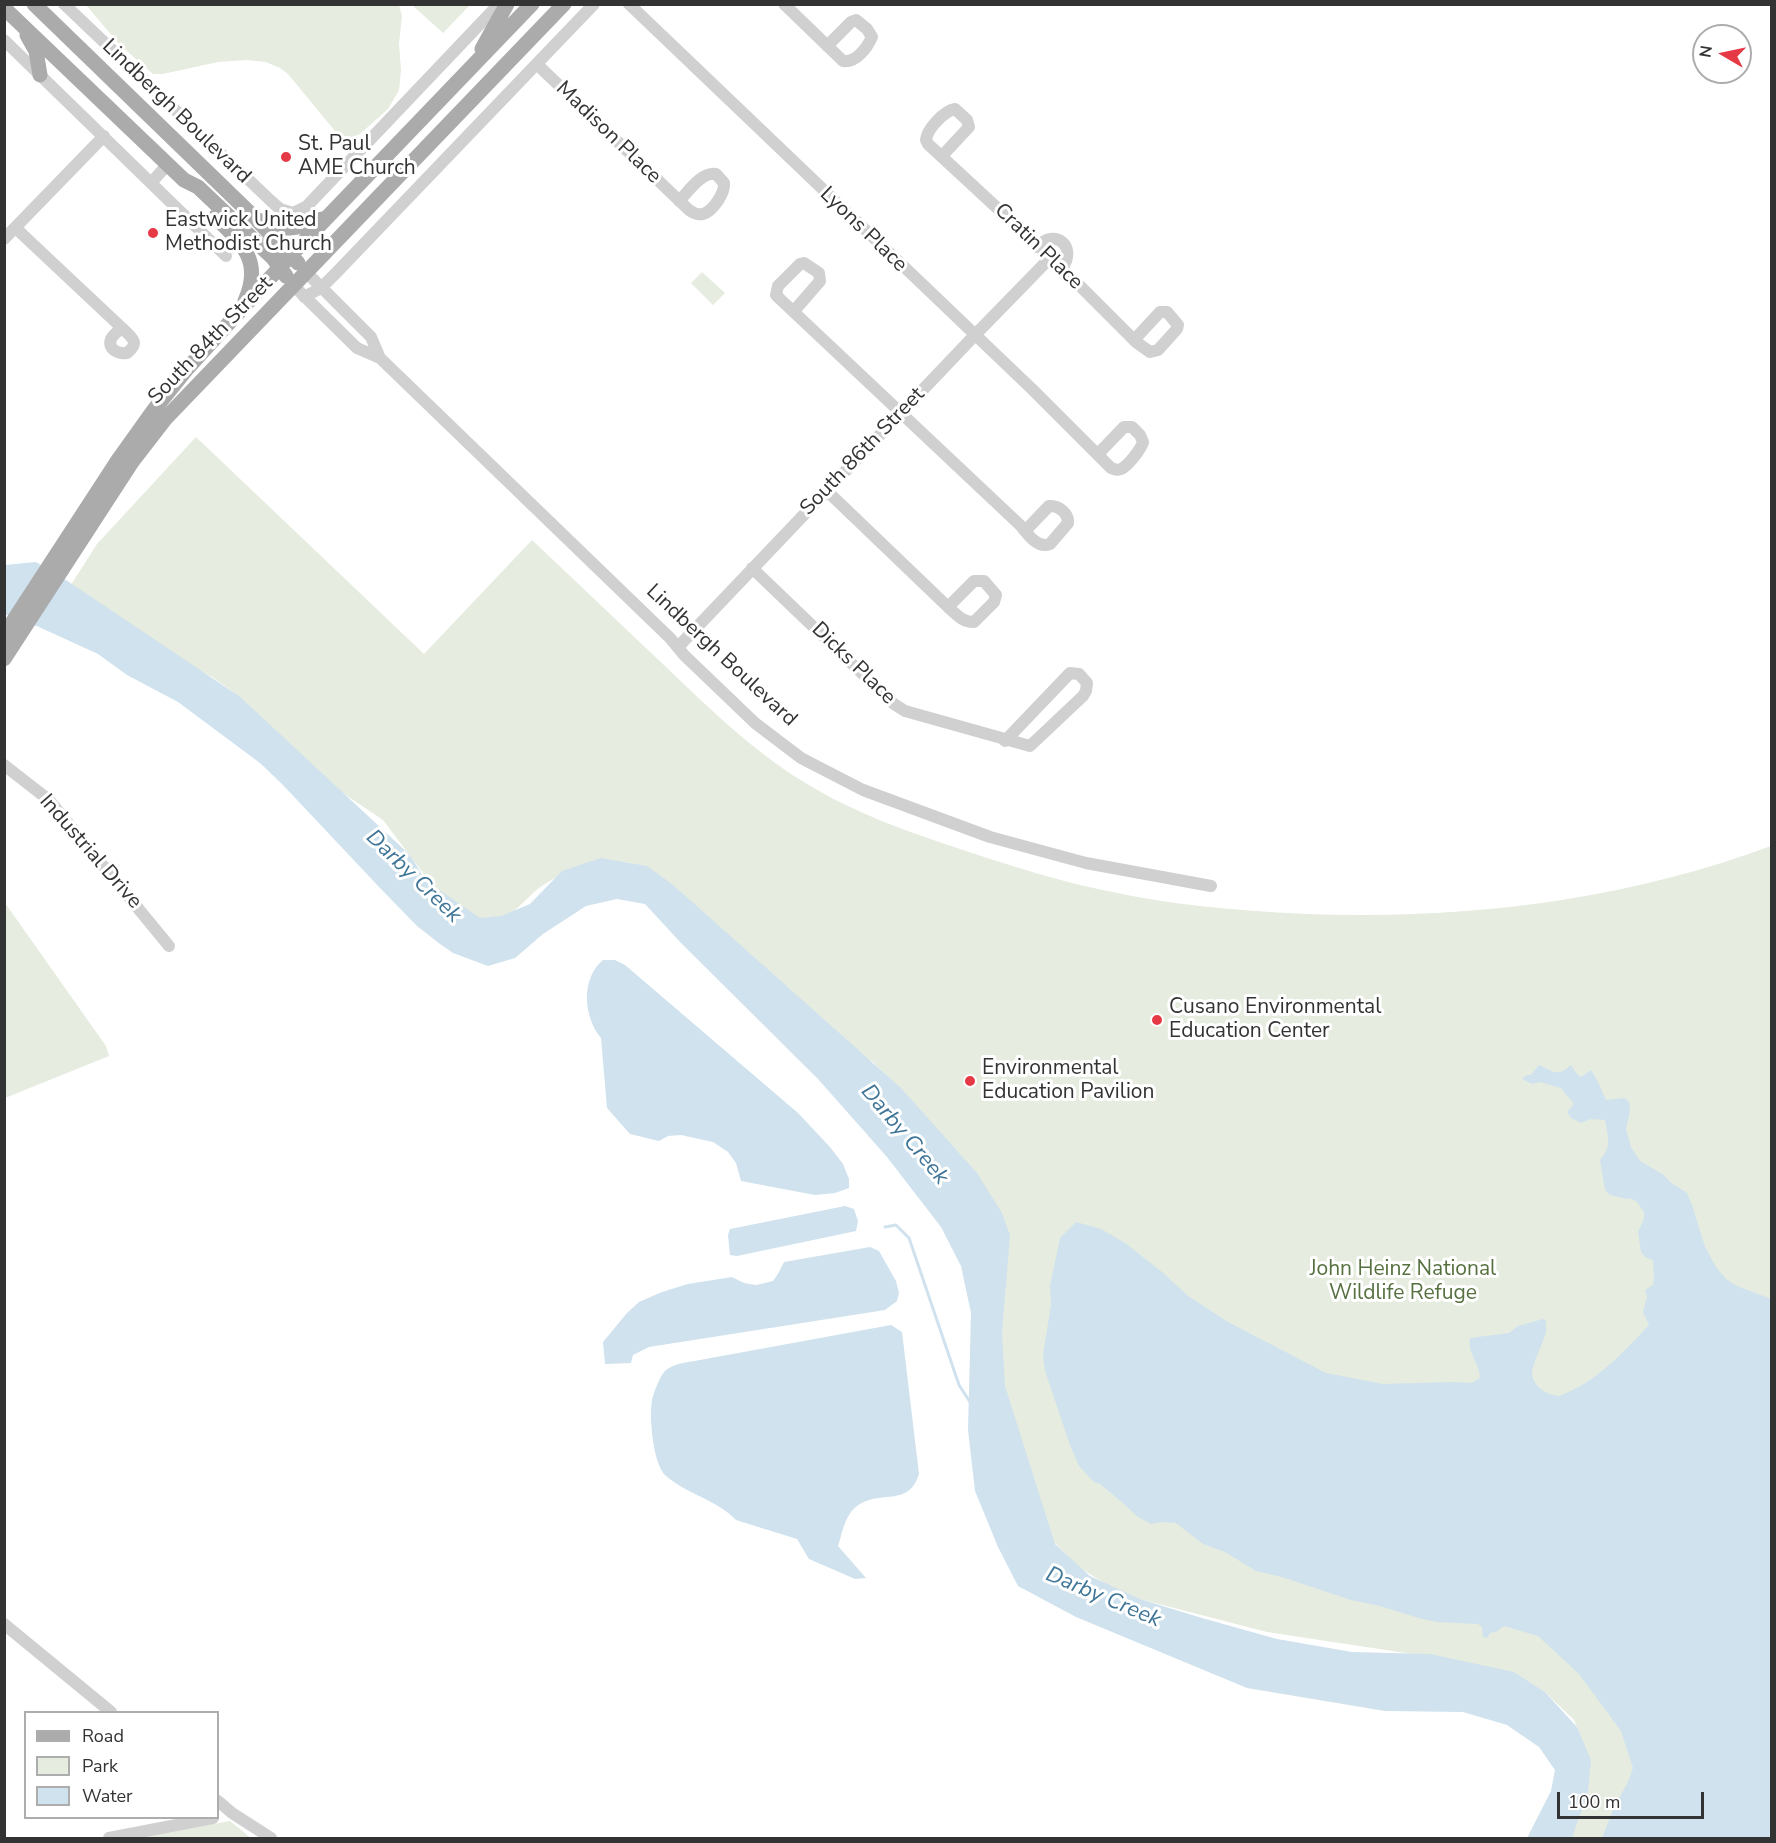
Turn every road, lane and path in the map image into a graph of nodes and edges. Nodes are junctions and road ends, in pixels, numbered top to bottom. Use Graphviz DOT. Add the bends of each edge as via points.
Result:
graph roads {
  1 [pos="34,4"];
  2 [pos="63,4"];
  3 [pos="499,4"];
  4 [pos="507,4"];
  5 [pos="532,4"];
  6 [pos="564,4"];
  7 [pos="594,4"];
  8 [pos="629,4"];
  9 [pos="783,4"];
  10 [pos="4,8"];
  11 [pos="49,18"];
  12 [pos="18,20"];
  13 [pos="4,40"];
  14 [pos="828,46"];
  15 [pos="537,64"];
  16 [pos="469,71"];
  17 [pos="40,75"];
  18 [pos="104,136"];
  19 [pos="942,156"];
  20 [pos="168,164"];
  21 [pos="184,180"];
  22 [pos="151,183"];
  23 [pos="679,201"];
  24 [pos="330,215"];
  25 [pos="256,219"];
  26 [pos="16,228"];
  27 [pos="4,239"];
  28 [pos="1037,247"];
  29 [pos="291,255"];
  30 [pos="226,256"];
  31 [pos="1050,258"];
  32 [pos="280,268"];
  33 [pos="1062,268"];
  34 [pos="306,272"];
  35 [pos="321,288"];
  36 [pos="299,291"];
  37 [pos="240,311"];
  38 [pos="794,311"];
  39 [pos="122,328"];
  40 [pos="974,336"];
  41 [pos="1134,340"];
  42 [pos="380,358"];
  43 [pos="901,413"];
  44 [pos="1098,454"];
  45 [pos="826,491"];
  46 [pos="1025,531"];
  47 [pos="66,551"];
  48 [pos="752,568"];
  49 [pos="948,607"];
  50 [pos="9,636"];
  51 [pos="678,647"];
  52 [pos="4,659"];
  53 [pos="1005,741"];
  54 [pos="4,765"];
  55 [pos="1211,886"];
  56 [pos="169,946"];
  57 [pos="4,1624"];
  58 [pos="109,1711"];
  59 [pos="219,1802"];
  60 [pos="232,1813"];
  61 [pos="219,1816"];
  62 [pos="208,1819"];
  63 [pos="109,1839"];
  64 [pos="271,1839"];
  1 -- 11 [label="main road, Lindbergh Boulevard"];
  2 -- 3 [label="street, Lindbergh Boulevard" via="270,201 293,213 307,206"];
  2 -- 11 [label="street"];
  4 -- 16 [label="main road"];
  5 -- 16 [label="main road, South 84th Street"];
  6 -- 34 [label="main road, South 84th Street"];
  7 -- 15 [label="street, South 84th Street"];
  8 -- 40 [label="street, Lyons Place"];
  9 -- 14 [label="street"];
  10 -- 12 [label="main road, Lindbergh Boulevard"];
  11 -- 25 [label="main road, Lindbergh Boulevard"];
  12 -- 17 [label="main road" via="34,46"];
  12 -- 20 [label="main road, Lindbergh Boulevard"];
  13 -- 17 [label="street"];
  15 -- 23 [label="street, Madison Place"];
  15 -- 35 [label="street, South 84th Street"];
  16 -- 24 [label="main road, South 84th Street"];
  17 -- 18 [label="street"];
  18 -- 22 [label="street"];
  18 -- 26 [label="street"];
  19 -- 28 [label="street, Cratin Place"];
  20 -- 21 [label="main road, Lindbergh Boulevard"];
  20 -- 22 [label="street, Lindbergh Boulevard"];
  21 -- 32 [label="main road, Lindbergh Boulevard" via="198,187"];
  21 -- 37 [label="main road" via="192,195 242,244 250,259 251,285"];
  22 -- 30 [label="street"];
  24 -- 25 [label="main road" via="295,228"];
  24 -- 29 [label="main road, South 84th Street"];
  25 -- 29 [label="main road, Lindbergh Boulevard"];
  26 -- 27 [label="street"];
  26 -- 39 [label="street"];
  28 -- 31 [label="street, Cratin Place"];
  28 -- 33 [label="street" via="1055,238 1064,244 1069,258"];
  29 -- 32 [label="main road, South 84th Street"];
  29 -- 34 [label="main road, Lindbergh Boulevard"];
  31 -- 33 [label="street, Cratin Place"];
  31 -- 40 [label="street, South 86th Street"];
  32 -- 36 [label="main road, Lindbergh Boulevard"];
  32 -- 37 [label="main road, South 84th Street"];
  33 -- 41 [label="street, Cratin Place"];
  34 -- 35 [label="street, Lindbergh Boulevard"];
  34 -- 36 [label="main road, South 84th Street"];
  35 -- 36 [label="street, South 84th Street"];
  35 -- 42 [label="street, Lindbergh Boulevard" via="371,338"];
  36 -- 42 [label="street, Lindbergh Boulevard" via="357,348"];
  36 -- 47 [label="main road, South 84th Street" via="166,418"];
  37 -- 47 [label="main road, South 84th Street" via="153,411 118,460"];
  38 -- 43 [label="street"];
  40 -- 43 [label="street, South 86th Street"];
  40 -- 44 [label="street, Lyons Place"];
  42 -- 51 [label="street, Lindbergh Boulevard"];
  43 -- 45 [label="street, South 86th Street"];
  43 -- 46 [label="street"];
  45 -- 48 [label="street, South 86th Street"];
  45 -- 49 [label="street"];
  47 -- 50 [label="main road, South 84th Street"];
  48 -- 51 [label="street, South 86th Street"];
  48 -- 53 [label="street, Dicks Place" via="899,708"];
  50 -- 52 [label="main road, South 84th Street"];
  51 -- 55 [label="street, Lindbergh Boulevard" via="755,723 801,758 863,790 990,837 1086,863"];
  53 -- 53 [label="street, Dicks Place" via="1034,744 1083,696 1087,683 1078,674 1070,673"];
  54 -- 56 [label="street, Industrial Drive" via="49,800"];
  57 -- 58 [label="street"];
  59 -- 60 [label="street"];
  60 -- 61 [label="street"];
  60 -- 64 [label="street"];
  62 -- 63 [label="street"];
}
